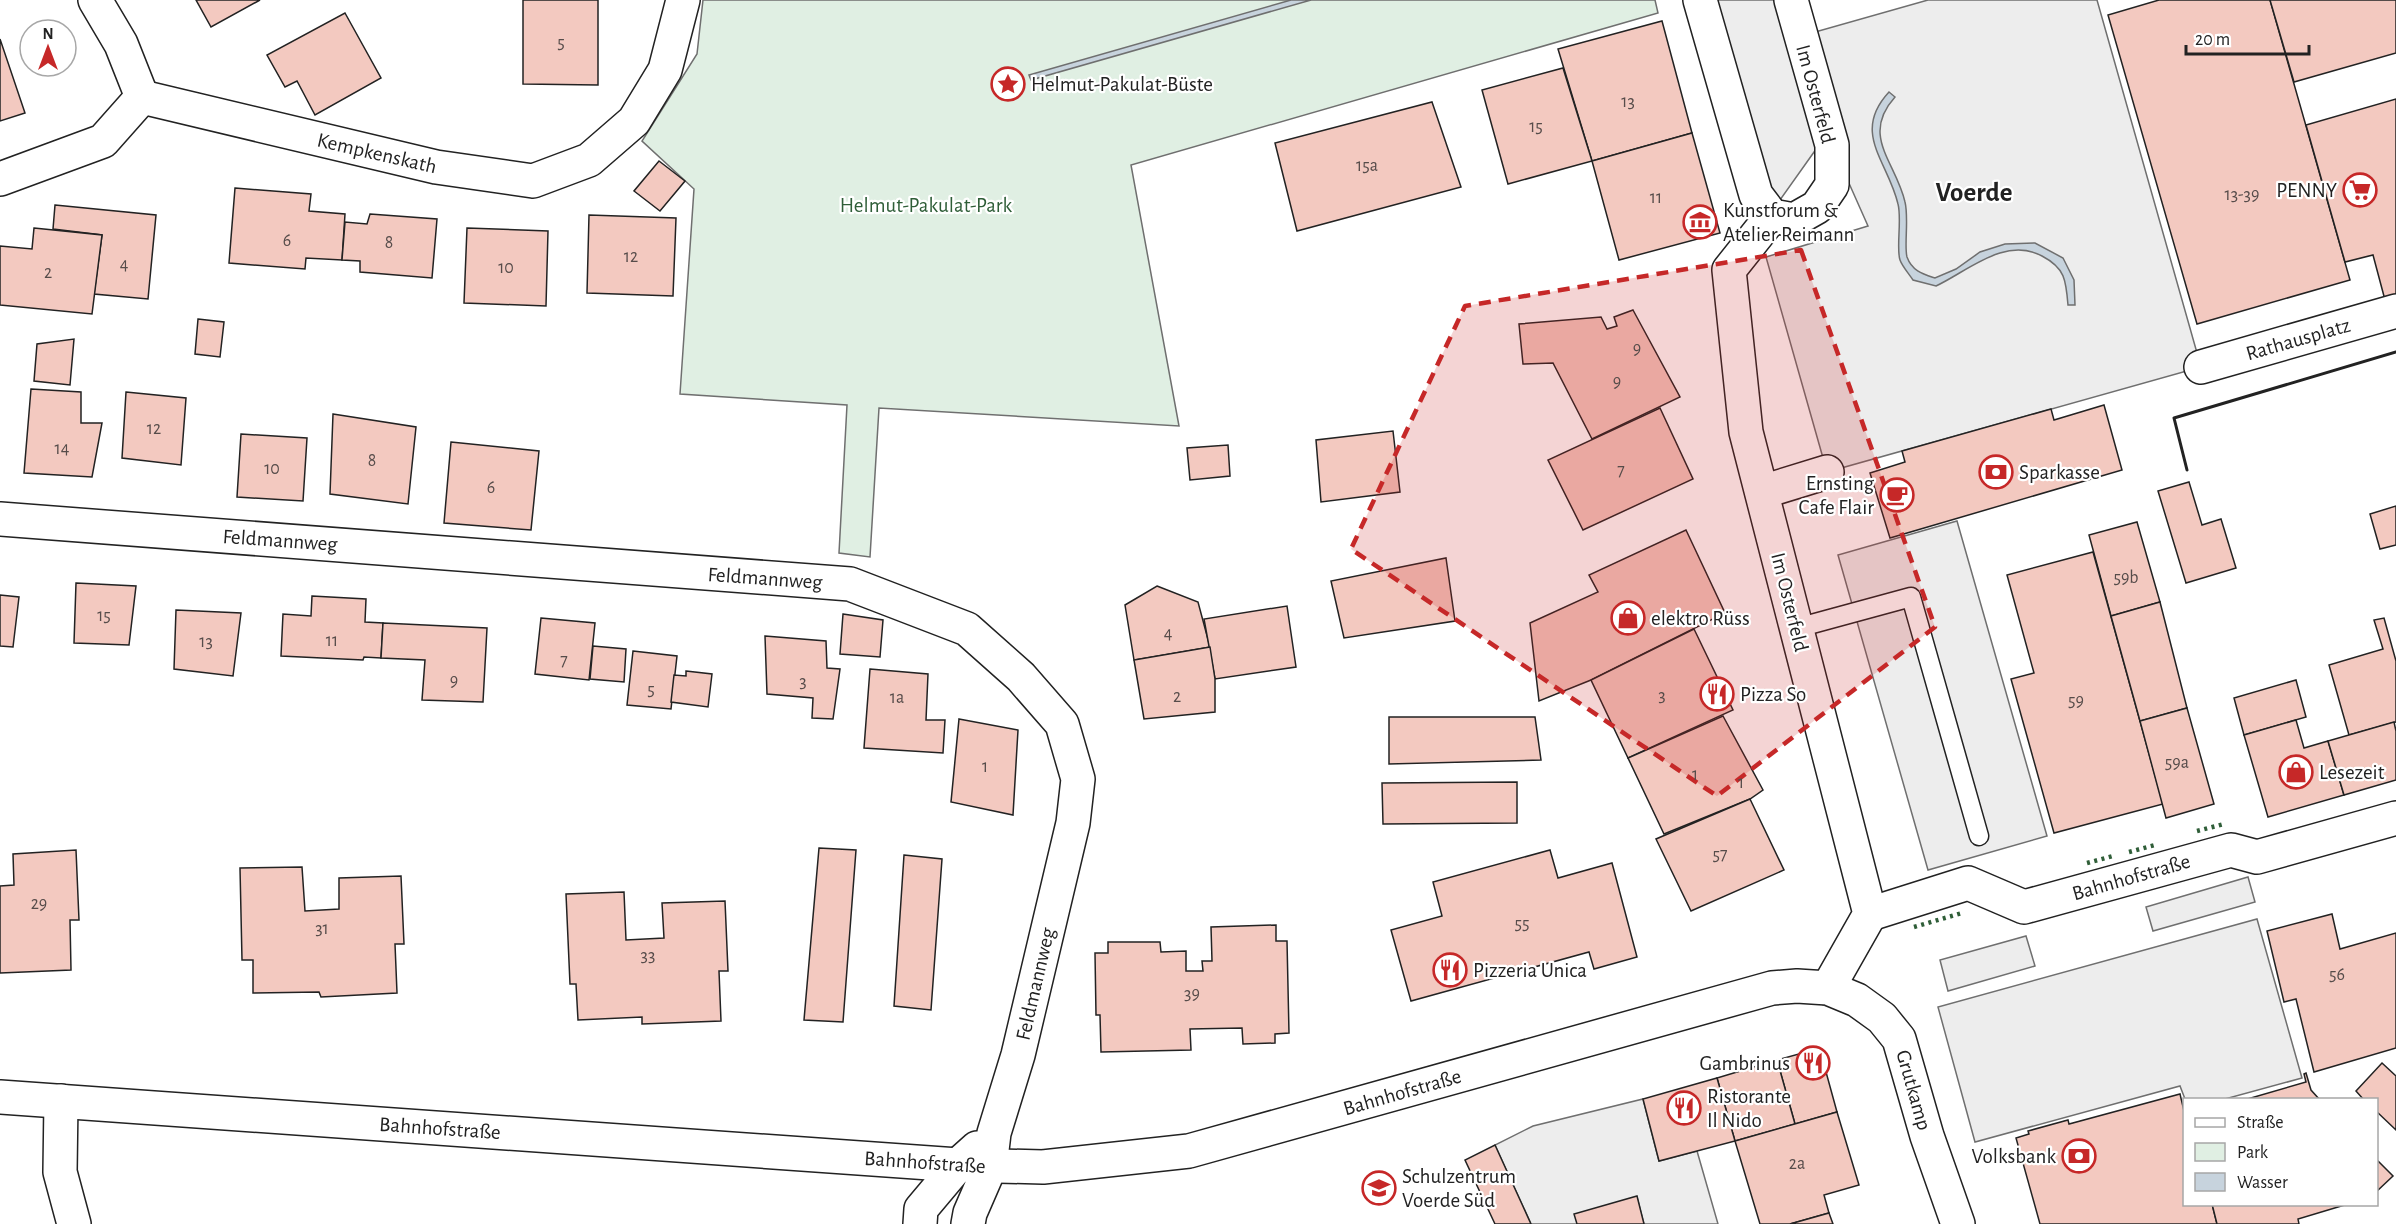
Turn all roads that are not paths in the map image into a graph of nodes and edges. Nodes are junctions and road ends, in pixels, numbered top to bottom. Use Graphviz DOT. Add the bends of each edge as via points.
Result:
graph roads {
  1 [pos="95,0"];
  2 [pos="682,0"];
  3 [pos="1700,0"];
  4 [pos="1791,0"];
  5 [pos="142,97"];
  6 [pos="0,179"];
  7 [pos="1772,216"];
  8 [pos="2396,311"];
  9 [pos="2201,367"];
  10 [pos="1827,472"];
  11 [pos="1762,492"];
  12 [pos="0,519"];
  13 [pos="1797,628"];
  14 [pos="2396,818"];
  15 [pos="1979,836"];
  16 [pos="1870,914"];
  17 [pos="1828,988"];
  18 [pos="0,1097"];
  19 [pos="61,1101"];
  20 [pos="974,1166"];
  21 [pos="74,1224"];
  22 [pos="920,1224"];
  23 [pos="968,1224"];
  24 [pos="1958,1224"];
  1 -- 5 [label="street" via="121,44"];
  2 -- 5 [label="street, Kempkenskath" via="665,70 634,121 590,160 533,181 436,168"];
  3 -- 7 [label="street" via="1756,195"];
  4 -- 7 [label="street, Im Osterfeld" via="1832,146 1832,185 1817,207 1794,220"];
  5 -- 6 [label="street" via="103,141"];
  7 -- 11 [label="street, Im Osterfeld" via="1730,270 1746,432"];
  8 -- 9 [label="street, Rathausplatz"];
  10 -- 11 [label="street"];
  11 -- 13 [label="street, Im Osterfeld"];
  12 -- 20 [label="street, Feldmannweg" via="850,584 967,629 1021,677 1062,724 1078,779 1073,823 1018,1055 994,1133"];
  13 -- 15 [label="lane" via="1911,597"];
  13 -- 16 [label="street, Im Osterfeld"];
  14 -- 16 [label="street, Bahnhofstraße" via="2258,857 2231,850 2024,907 1968,883"];
  16 -- 17 [label="street"];
  17 -- 20 [label="street, Bahnhofstraße" via="1772,988 1190,1151 1043,1167"];
  17 -- 24 [label="street, Grutkamp" via="1874,1012 1899,1039"];
  18 -- 19 [label="street, Bahnhofstraße"];
  19 -- 20 [label="street, Bahnhofstraße"];
  19 -- 21 [label="street" via="60,1172"];
  20 -- 22 [label="street" via="921,1209"];
  20 -- 23 [label="street, Feldmannweg"];
}
